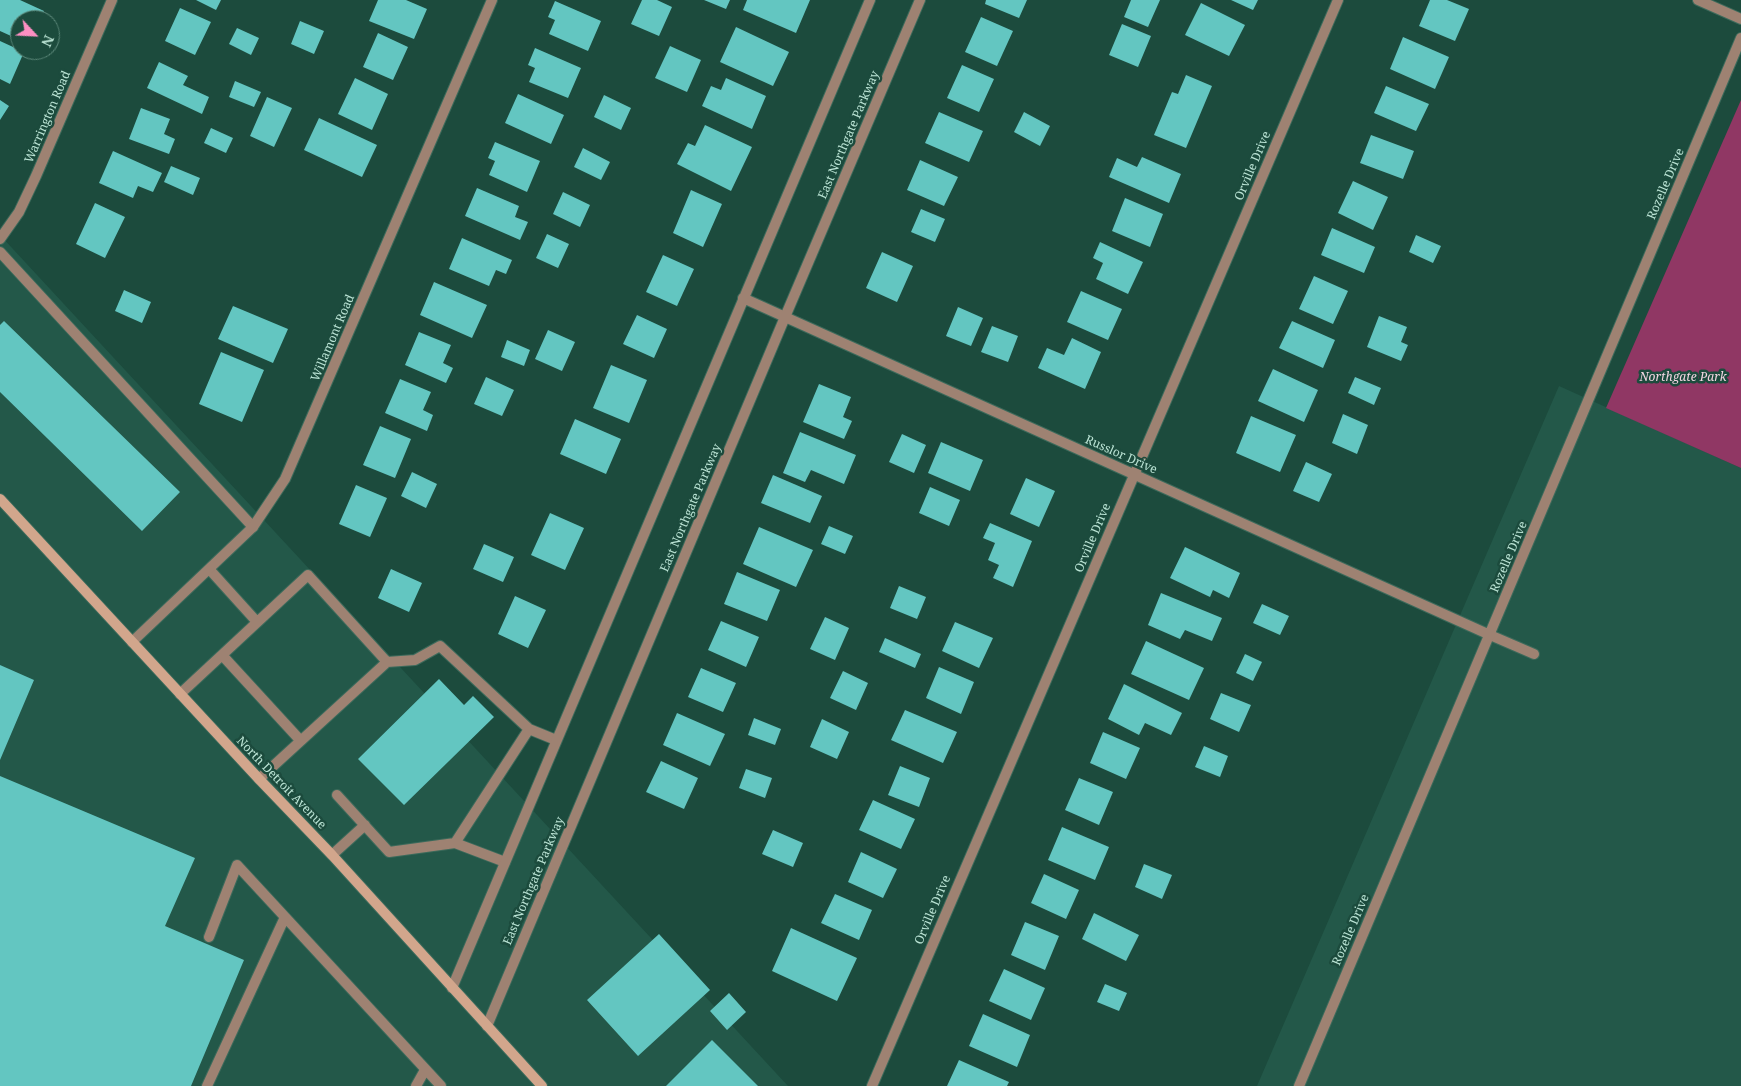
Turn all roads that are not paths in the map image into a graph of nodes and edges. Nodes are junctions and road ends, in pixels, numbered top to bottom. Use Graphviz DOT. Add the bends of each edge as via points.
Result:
graph roads {
  1 [pos="112,0"];
  2 [pos="492,0"];
  3 [pos="870,0"];
  4 [pos="920,0"];
  5 [pos="1338,0"];
  6 [pos="1698,0"];
  7 [pos="1741,19"];
  8 [pos="1741,38"];
  9 [pos="0,240"];
  10 [pos="0,252"];
  11 [pos="743,298"];
  12 [pos="785,316"];
  13 [pos="1133,474"];
  14 [pos="0,499"];
  15 [pos="253,527"];
  16 [pos="210,570"];
  17 [pos="257,622"];
  18 [pos="1490,635"];
  19 [pos="132,642"];
  20 [pos="1534,654"];
  21 [pos="222,655"];
  22 [pos="387,662"];
  23 [pos="180,694"];
  24 [pos="529,730"];
  25 [pos="300,740"];
  26 [pos="556,740"];
  27 [pos="259,780"];
  28 [pos="337,794"];
  29 [pos="365,825"];
  30 [pos="455,843"];
  31 [pos="332,855"];
  32 [pos="505,862"];
  33 [pos="285,916"];
  34 [pos="209,937"];
  35 [pos="452,988"];
  36 [pos="487,1026"];
  37 [pos="425,1070"];
  38 [pos="207,1086"];
  39 [pos="416,1086"];
  40 [pos="440,1086"];
  41 [pos="542,1086"];
  42 [pos="872,1086"];
  43 [pos="1299,1086"];
  1 -- 9 [label="street, Warrington Road" via="36,176 19,212"];
  2 -- 15 [label="street, Willamont Road" via="285,479"];
  3 -- 11 [label="street"];
  4 -- 12 [label="street, East Northgate Parkway"];
  5 -- 13 [label="street, Orville Drive"];
  6 -- 7 [label="street"];
  8 -- 18 [label="street, Rozelle Drive"];
  10 -- 15 [label="street"];
  11 -- 12 [label="street, Russlor Drive"];
  11 -- 26 [label="street"];
  12 -- 13 [label="street, Russlor Drive"];
  12 -- 36 [label="street, East Northgate Parkway"];
  13 -- 18 [label="street, Russlor Drive"];
  13 -- 42 [label="street, Orville Drive"];
  14 -- 19 [label="main road, North Detroit Avenue"];
  15 -- 16 [label="street, Willamont Road"];
  16 -- 17 [label="street"];
  16 -- 19 [label="street, Willamont Road"];
  17 -- 21 [label="street"];
  17 -- 22 [label="street" via="308,575"];
  18 -- 20 [label="street, Russlor Drive"];
  18 -- 43 [label="street, Rozelle Drive"];
  19 -- 23 [label="main road, North Detroit Avenue"];
  21 -- 23 [label="street"];
  21 -- 25 [label="street"];
  22 -- 24 [label="street" via="414,660 440,646"];
  22 -- 25 [label="street"];
  23 -- 27 [label="main road, North Detroit Avenue"];
  24 -- 26 [label="street"];
  24 -- 30 [label="street"];
  25 -- 27 [label="street"];
  26 -- 32 [label="street"];
  27 -- 31 [label="main road, North Detroit Avenue"];
  28 -- 29 [label="street"];
  29 -- 30 [label="street" via="389,852"];
  29 -- 31 [label="street"];
  30 -- 32 [label="street"];
  31 -- 35 [label="main road, North Detroit Avenue"];
  32 -- 35 [label="street"];
  33 -- 34 [label="street" via="238,865"];
  33 -- 37 [label="street"];
  33 -- 38 [label="street"];
  35 -- 36 [label="main road, North Detroit Avenue"];
  36 -- 41 [label="main road, North Detroit Avenue"];
  37 -- 39 [label="street"];
  37 -- 40 [label="street"];
}
